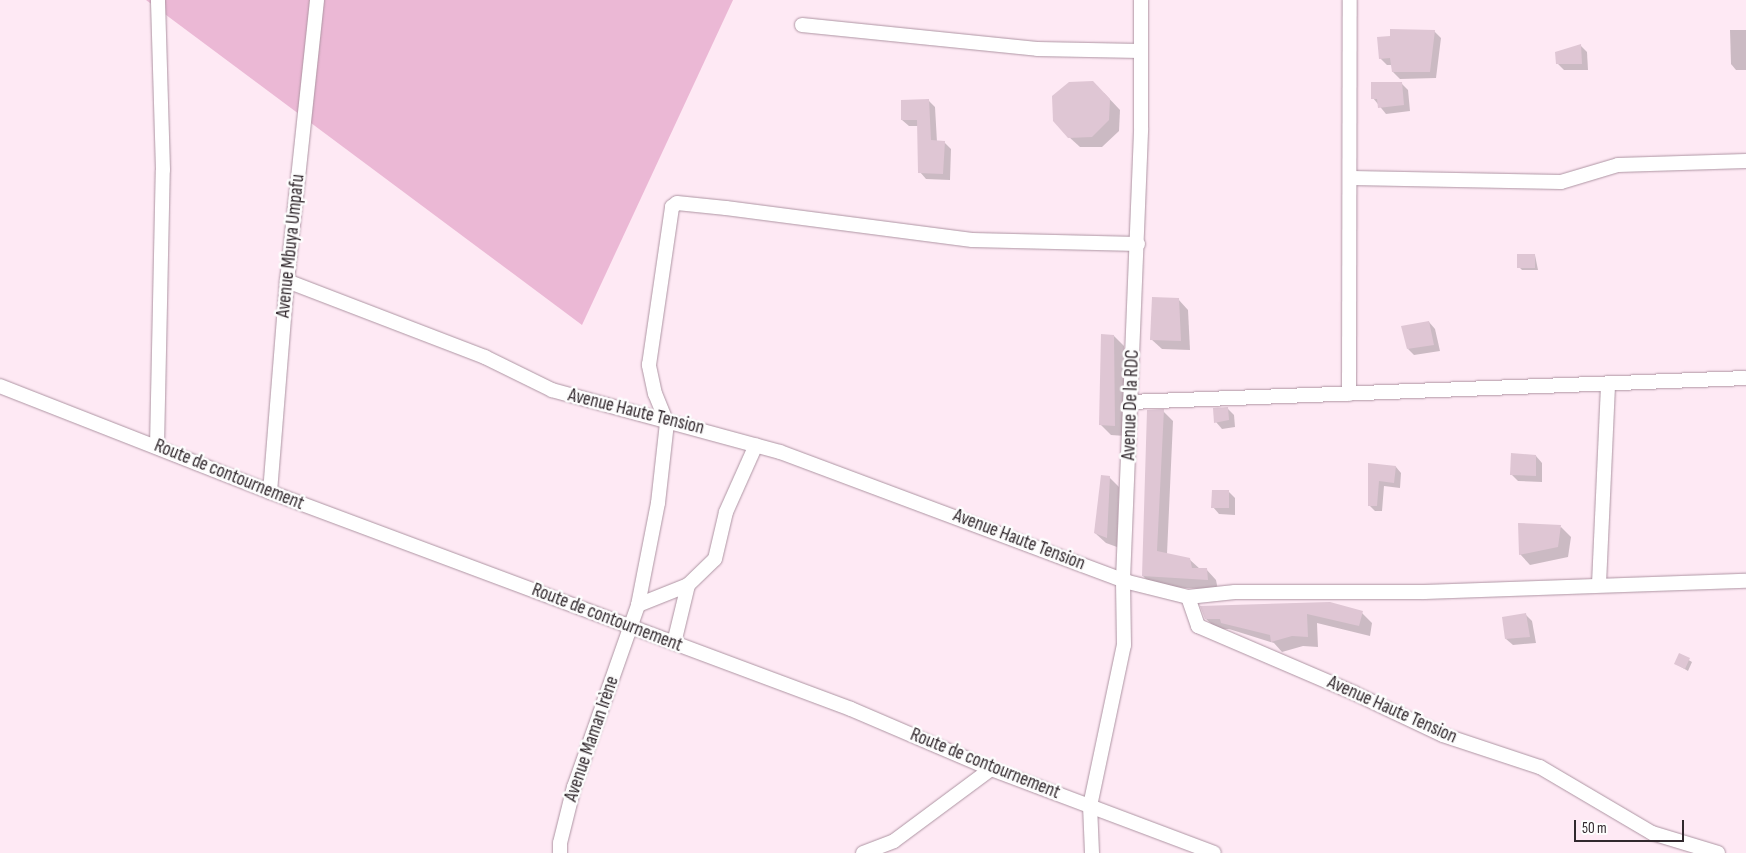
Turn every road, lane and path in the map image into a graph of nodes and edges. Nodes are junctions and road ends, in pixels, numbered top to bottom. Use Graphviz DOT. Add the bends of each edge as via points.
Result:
graph roads {
  1 [pos="158,0"];
  2 [pos="317,0"];
  3 [pos="1141,0"];
  4 [pos="1350,0"];
  5 [pos="802,25"];
  6 [pos="1140,51"];
  7 [pos="1746,160"];
  8 [pos="1352,178"];
  9 [pos="1138,244"];
  10 [pos="287,281"];
  11 [pos="1746,378"];
  12 [pos="1608,383"];
  13 [pos="0,386"];
  14 [pos="1349,394"];
  15 [pos="1130,402"];
  16 [pos="666,423"];
  17 [pos="756,445"];
  18 [pos="157,446"];
  19 [pos="270,492"];
  20 [pos="1123,580"];
  21 [pos="1746,581"];
  22 [pos="1599,584"];
  23 [pos="688,585"];
  24 [pos="1188,597"];
  25 [pos="638,605"];
  26 [pos="632,627"];
  27 [pos="674,643"];
  28 [pos="991,768"];
  29 [pos="1090,806"];
  30 [pos="560,853"];
  31 [pos="862,853"];
  32 [pos="1092,853"];
  33 [pos="1214,853"];
  34 [pos="1718,853"];
  1 -- 18 [label="street" via="164,170"];
  2 -- 10 [label="street, Avenue Mbuya Umpafu"];
  3 -- 6 [label="street, Avenue De la RDC"];
  4 -- 8 [label="street"];
  5 -- 6 [label="street" via="1037,48"];
  6 -- 9 [label="street, Avenue De la RDC"];
  7 -- 8 [label="street" via="1618,165 1561,182"];
  8 -- 14 [label="street"];
  9 -- 15 [label="street, Avenue De la RDC"];
  9 -- 16 [label="street" via="972,240 677,203 672,207 668,224 665,270 650,365 655,394"];
  10 -- 16 [label="street, Avenue Haute Tension" via="484,358 552,390"];
  10 -- 19 [label="street, Avenue Mbuya Umpafu"];
  11 -- 12 [label="street"];
  12 -- 14 [label="street"];
  12 -- 22 [label="street"];
  13 -- 18 [label="street, Route de contournement"];
  14 -- 15 [label="street"];
  15 -- 20 [label="street, Avenue De la RDC"];
  16 -- 17 [label="street, Avenue Haute Tension" via="715,432"];
  16 -- 25 [label="street, Avenue Maman Irène" via="658,503"];
  17 -- 20 [label="street, Avenue Haute Tension" via="983,525"];
  17 -- 23 [label="street" via="726,512 715,559"];
  18 -- 19 [label="street, Route de contournement"];
  19 -- 26 [label="street, Route de contournement"];
  20 -- 24 [label="street, Avenue Haute Tension"];
  20 -- 29 [label="street, Avenue De la RDC" via="1124,645"];
  21 -- 22 [label="street"];
  22 -- 24 [label="street" via="1424,592 1235,592"];
  23 -- 25 [label="street"];
  23 -- 27 [label="street"];
  24 -- 34 [label="street, Avenue Haute Tension" via="1198,626 1443,735 1540,767 1652,833"];
  25 -- 26 [label="street, Avenue Maman Irène"];
  26 -- 27 [label="street, Route de contournement"];
  26 -- 30 [label="street, Avenue Maman Irène" via="574,787"];
  27 -- 28 [label="street, Route de contournement" via="851,709"];
  28 -- 29 [label="street, Route de contournement"];
  28 -- 31 [label="street" via="894,841"];
  29 -- 32 [label="street, Avenue De la RDC"];
  29 -- 33 [label="street, Route de contournement"];
}
